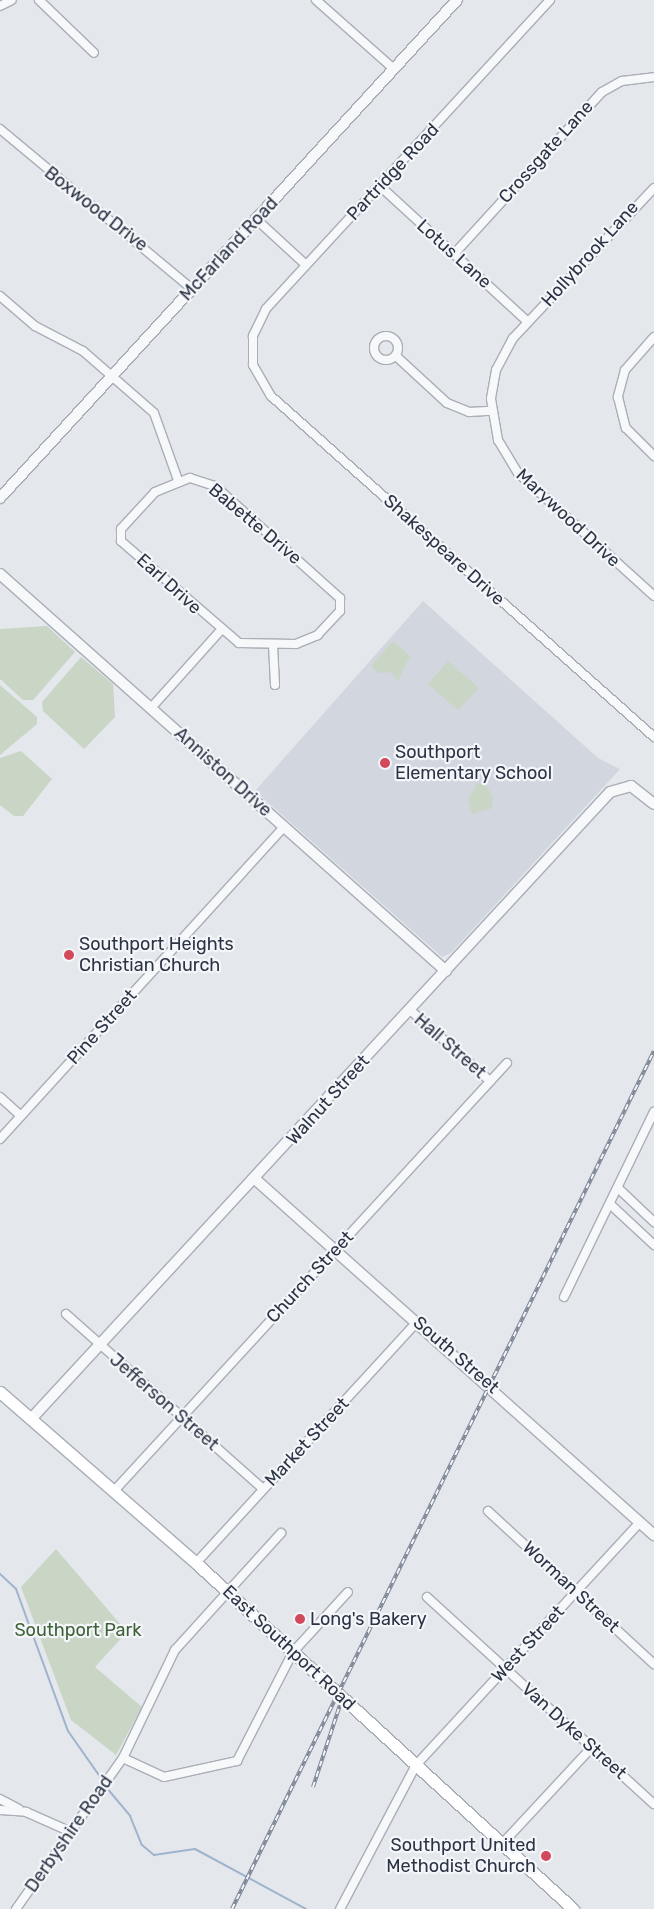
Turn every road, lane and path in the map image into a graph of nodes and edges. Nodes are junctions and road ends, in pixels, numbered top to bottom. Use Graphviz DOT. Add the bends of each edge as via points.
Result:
graph roads {
  1 [pos="12,0"];
  2 [pos="39,0"];
  3 [pos="316,0"];
  4 [pos="457,0"];
  5 [pos="550,0"];
  6 [pos="0,6"];
  7 [pos="94,52"];
  8 [pos="394,69"];
  9 [pos="654,77"];
  10 [pos="0,129"];
  11 [pos="380,186"];
  12 [pos="654,188"];
  13 [pos="256,219"];
  14 [pos="454,254"];
  15 [pos="306,265"];
  16 [pos="192,289"];
  17 [pos="0,296"];
  18 [pos="528,322"];
  19 [pos="654,337"];
  20 [pos="252,352"];
  21 [pos="396,356"];
  22 [pos="112,376"];
  23 [pos="491,411"];
  24 [pos="654,456"];
  25 [pos="178,480"];
  26 [pos="0,498"];
  27 [pos="0,574"];
  28 [pos="654,596"];
  29 [pos="342,604"];
  30 [pos="221,630"];
  31 [pos="273,645"];
  32 [pos="275,685"];
  33 [pos="151,708"];
  34 [pos="654,737"];
  35 [pos="654,804"];
  36 [pos="284,827"];
  37 [pos="446,971"];
  38 [pos="410,1010"];
  39 [pos="507,1063"];
  40 [pos="490,1081"];
  41 [pos="0,1097"];
  42 [pos="654,1112"];
  43 [pos="21,1116"];
  44 [pos="0,1139"];
  45 [pos="255,1179"];
  46 [pos="618,1188"];
  47 [pos="611,1205"];
  48 [pos="654,1222"];
  49 [pos="654,1245"];
  50 [pos="336,1249"];
  51 [pos="564,1296"];
  52 [pos="66,1314"];
  53 [pos="418,1321"];
  54 [pos="99,1344"];
  55 [pos="0,1392"];
  56 [pos="182,1417"];
  57 [pos="31,1419"];
  58 [pos="263,1489"];
  59 [pos="114,1491"];
  60 [pos="488,1510"];
  61 [pos="640,1522"];
  62 [pos="281,1534"];
  63 [pos="654,1535"];
  64 [pos="196,1563"];
  65 [pos="227,1591"];
  66 [pos="348,1592"];
  67 [pos="576,1592"];
  68 [pos="427,1597"];
  69 [pos="293,1652"];
  70 [pos="654,1664"];
  71 [pos="506,1669"];
  72 [pos="592,1747"];
  73 [pos="122,1758"];
  74 [pos="416,1765"];
  75 [pos="0,1799"];
  76 [pos="654,1804"];
  77 [pos="0,1810"];
  78 [pos="26,1812"];
  79 [pos="69,1831"];
  80 [pos="502,1844"];
  81 [pos="16,1909"];
  82 [pos="340,1909"];
  83 [pos="573,1909"];
  1 -- 6 [label="street"];
  2 -- 7 [label="street"];
  3 -- 8 [label="street"];
  4 -- 8 [label="street, McFarland Road"];
  5 -- 11 [label="street, Partridge Road"];
  8 -- 13 [label="street, McFarland Road"];
  9 -- 14 [label="street, Crossgate Lane" via="622,81 602,92"];
  10 -- 16 [label="street, Boxwood Drive"];
  11 -- 14 [label="street, Lotus Lane"];
  11 -- 15 [label="street, Partridge Road"];
  12 -- 18 [label="street, Hollybrook Lane"];
  13 -- 15 [label="street"];
  13 -- 16 [label="street, McFarland Road"];
  14 -- 18 [label="street, Lotus Lane"];
  15 -- 20 [label="street, Partridge Road" via="260,317"];
  16 -- 22 [label="street, McFarland Road"];
  17 -- 22 [label="street" via="35,326 83,351"];
  18 -- 23 [label="street, Marywood Drive" via="500,360"];
  19 -- 24 [label="street" via="621,380 618,403 623,422"];
  20 -- 34 [label="street, Shakespeare Drive" via="258,378 272,396"];
  21 -- 23 [label="street" via="448,404 469,412"];
  22 -- 25 [label="street" via="156,416"];
  22 -- 26 [label="street, McFarland Road"];
  23 -- 28 [label="street, Marywood Drive" via="498,440 518,473"];
  25 -- 29 [label="street, Babette Drive" via="200,479 216,486"];
  25 -- 30 [label="street, Earl Drive" via="155,492 120,536"];
  27 -- 33 [label="street, Anniston Drive"];
  29 -- 31 [label="street, Earl Drive" via="316,637"];
  30 -- 31 [label="street, Earl Drive" via="246,644"];
  30 -- 33 [label="street"];
  31 -- 32 [label="street"];
  33 -- 36 [label="street, Anniston Drive"];
  35 -- 37 [label="street, Walnut Street" via="625,786 610,792"];
  36 -- 37 [label="street, Anniston Drive"];
  36 -- 43 [label="street, Pine Street"];
  37 -- 38 [label="street, Walnut Street"];
  38 -- 40 [label="street, Hall Street"];
  38 -- 45 [label="street, Walnut Street"];
  39 -- 40 [label="street, Church Street"];
  40 -- 50 [label="street, Church Street"];
  41 -- 43 [label="street"];
  42 -- 46 [label="street"];
  43 -- 44 [label="street, Pine Street"];
  45 -- 50 [label="street, South Street"];
  45 -- 54 [label="street, Walnut Street"];
  46 -- 47 [label="street"];
  46 -- 48 [label="street"];
  47 -- 49 [label="street"];
  47 -- 51 [label="street"];
  50 -- 53 [label="street, South Street"];
  50 -- 56 [label="street, Church Street"];
  52 -- 54 [label="street, Jefferson Street"];
  53 -- 58 [label="street, Market Street"];
  53 -- 61 [label="street, South Street"];
  54 -- 56 [label="street, Jefferson Street"];
  54 -- 57 [label="street, Walnut Street"];
  55 -- 57 [label="main road, East Southport Road"];
  56 -- 58 [label="street, Jefferson Street"];
  56 -- 59 [label="street, Church Street"];
  57 -- 59 [label="main road, East Southport Road"];
  58 -- 64 [label="street, Market Street"];
  59 -- 64 [label="main road, East Southport Road"];
  60 -- 67 [label="street, Worman Street"];
  61 -- 63 [label="street, South Street"];
  61 -- 67 [label="street, West Street"];
  62 -- 65 [label="street, Derbyshire Road"];
  64 -- 65 [label="main road, East Southport Road"];
  65 -- 69 [label="main road, East Southport Road"];
  65 -- 73 [label="street, Derbyshire Road" via="166,1664"];
  66 -- 69 [label="street, Derbyshire Road"];
  67 -- 70 [label="street, Worman Street"];
  67 -- 71 [label="street, West Street"];
  68 -- 71 [label="street, Van Dyke Street"];
  69 -- 73 [label="street, Derbyshire Road" via="247,1745 229,1765 166,1777"];
  69 -- 74 [label="main road, East Southport Road"];
  71 -- 72 [label="street, Van Dyke Street"];
  71 -- 74 [label="street, West Street"];
  72 -- 76 [label="street, Van Dyke Street"];
  72 -- 80 [label="street"];
  73 -- 79 [label="street, Derbyshire Road"];
  74 -- 80 [label="main road, East Southport Road"];
  74 -- 82 [label="street, West Street"];
  75 -- 78 [label="street"];
  77 -- 78 [label="street"];
  78 -- 79 [label="street"];
  79 -- 81 [label="street, Derbyshire Road"];
  80 -- 83 [label="main road, East Southport Road"];
}
